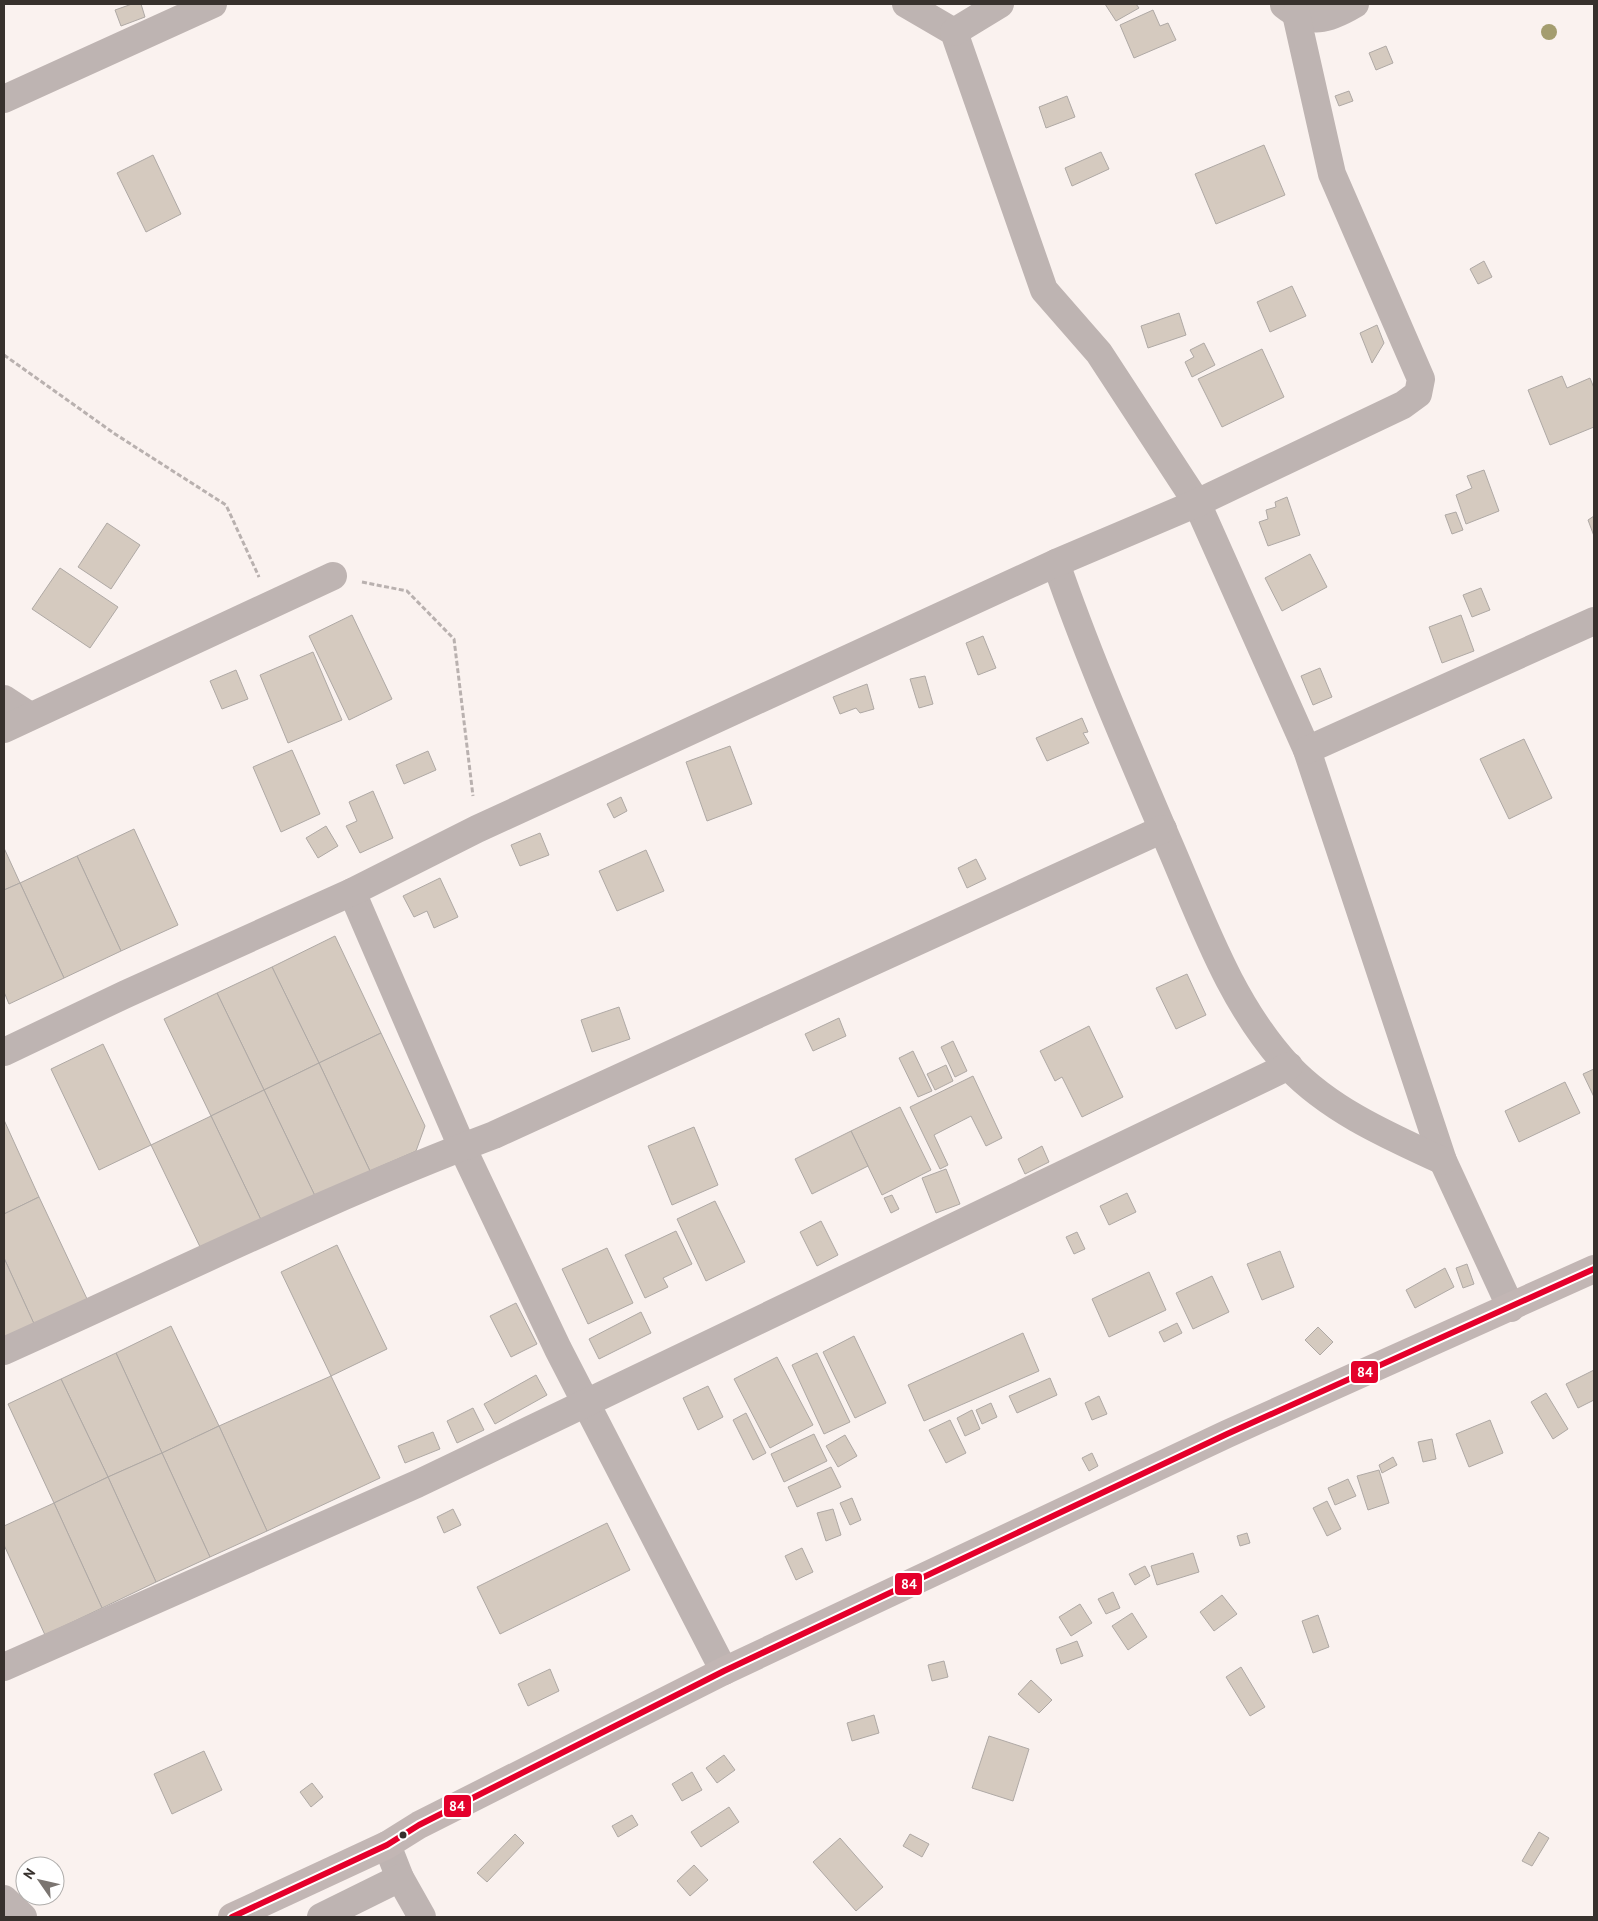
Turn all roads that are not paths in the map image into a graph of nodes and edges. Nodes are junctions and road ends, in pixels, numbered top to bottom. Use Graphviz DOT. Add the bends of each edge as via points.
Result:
graph roads {
  1 [pos="213,4"];
  2 [pos="906,4"];
  3 [pos="1000,4"];
  4 [pos="1355,4"];
  5 [pos="1289,9"];
  6 [pos="954,32"];
  7 [pos="4,99"];
  8 [pos="1197,504"];
  9 [pos="1056,564"];
  10 [pos="333,576"];
  11 [pos="1594,621"];
  12 [pos="4,699"];
  13 [pos="30,716"];
  14 [pos="4,729"];
  15 [pos="1307,750"];
  16 [pos="1163,829"];
  17 [pos="352,892"];
  18 [pos="4,1052"];
  19 [pos="1289,1066"];
  20 [pos="462,1147"];
  21 [pos="1443,1161"];
  22 [pos="1594,1269"];
  23 [pos="1511,1308"];
  24 [pos="4,1351"];
  25 [pos="585,1403"];
  26 [pos="4,1667"];
  27 [pos="724,1671"];
  28 [pos="387,1846"];
  29 [pos="400,1878"];
  30 [pos="4,1899"];
  31 [pos="23,1917"];
  32 [pos="232,1917"];
  33 [pos="321,1917"];
  34 [pos="422,1917"];
  1 -- 7 [label="street"];
  2 -- 6 [label="street"];
  3 -- 6 [label="street"];
  4 -- 5 [label="street" via="1335,16 1313,19"];
  5 -- 8 [label="street" via="1332,174 1422,379 1418,394 1402,405"];
  6 -- 8 [label="street" via="1044,290 1099,353"];
  8 -- 9 [label="street"];
  8 -- 15 [label="street"];
  9 -- 16 [label="street" via="1074,618"];
  9 -- 17 [label="street" via="478,829"];
  10 -- 13 [label="street"];
  11 -- 15 [label="street"];
  12 -- 13 [label="street"];
  13 -- 14 [label="street"];
  15 -- 21 [label="street"];
  16 -- 19 [label="street" via="1212,945 1252,1019"];
  16 -- 20 [label="street"];
  17 -- 18 [label="street"];
  17 -- 20 [label="street"];
  19 -- 21 [label="street" via="1320,1094 1379,1132"];
  19 -- 25 [label="street"];
  20 -- 24 [label="street" via="335,1200"];
  20 -- 25 [label="street"];
  21 -- 23 [label="street"];
  22 -- 23 [label="main road"];
  23 -- 27 [label="main road" via="1227,1434"];
  25 -- 26 [label="street" via="417,1484"];
  25 -- 27 [label="street"];
  27 -- 28 [label="main road" via="419,1826"];
  28 -- 29 [label="street"];
  28 -- 32 [label="main road"];
  29 -- 33 [label="street"];
  29 -- 34 [label="street"];
  30 -- 31 [label="street"];
}
